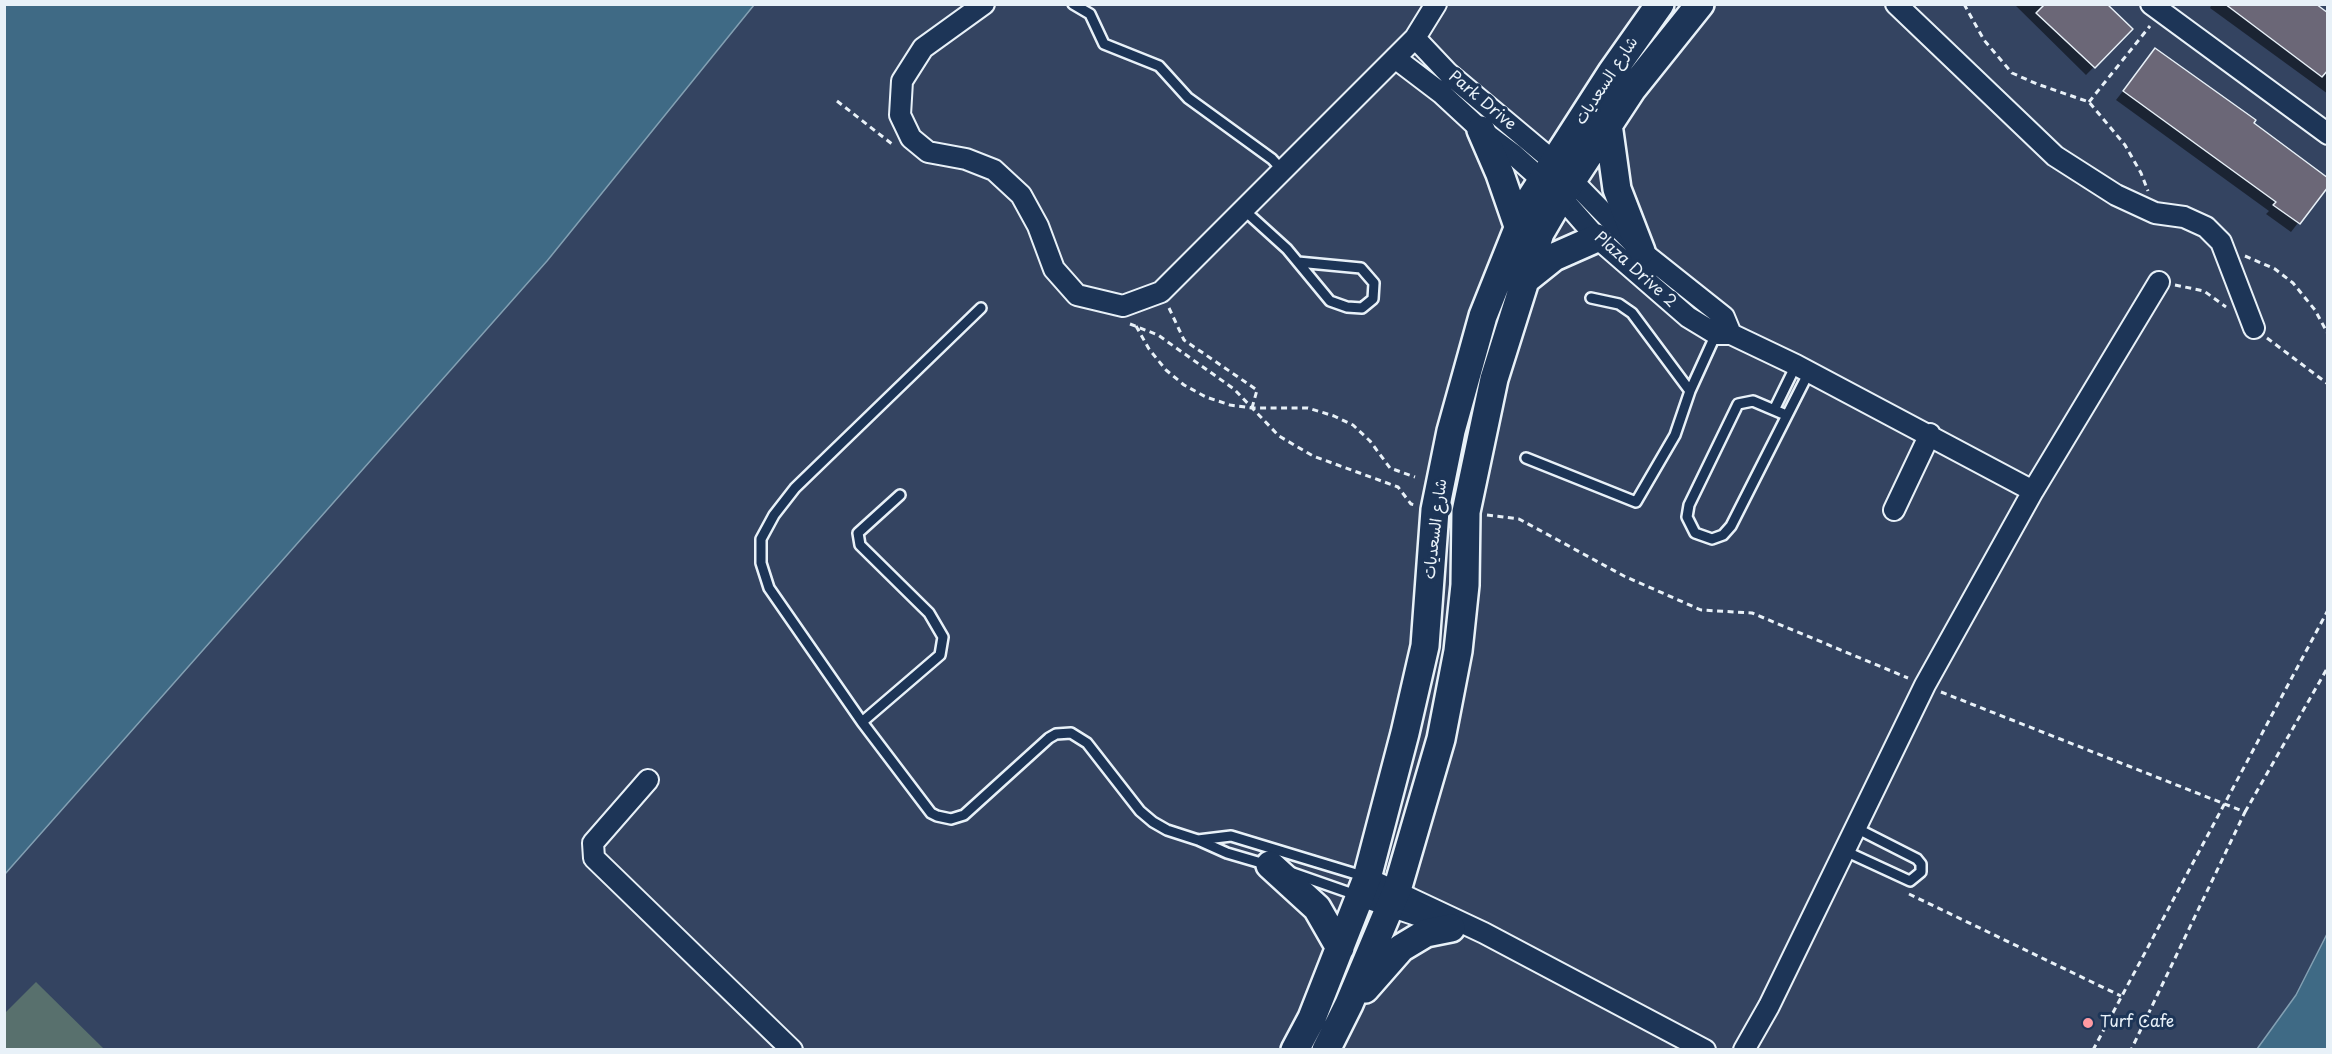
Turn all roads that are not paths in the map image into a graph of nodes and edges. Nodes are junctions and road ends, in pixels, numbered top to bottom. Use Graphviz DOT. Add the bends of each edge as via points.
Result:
graph roads {
  1 [pos="984,4"];
  2 [pos="1073,4"];
  3 [pos="1436,4"];
  4 [pos="1660,4"];
  5 [pos="1700,4"];
  6 [pos="1896,4"];
  7 [pos="2156,8"];
  8 [pos="1415,38"];
  9 [pos="1395,58"];
  10 [pos="1608,124"];
  11 [pos="1481,130"];
  12 [pos="2328,134"];
  13 [pos="1283,171"];
  14 [pos="1557,179"];
  15 [pos="1244,210"];
  16 [pos="1518,226"];
  17 [pos="1597,238"];
  18 [pos="1641,251"];
  19 [pos="1298,262"];
  20 [pos="1524,281"];
  21 [pos="2159,282"];
  22 [pos="1592,298"];
  23 [pos="981,308"];
  24 [pos="2254,328"];
  25 [pos="1724,334"];
  26 [pos="1803,369"];
  27 [pos="1690,391"];
  28 [pos="1774,410"];
  29 [pos="1786,415"];
  30 [pos="1930,434"];
  31 [pos="1526,458"];
  32 [pos="2033,491"];
  33 [pos="900,495"];
  34 [pos="1894,510"];
  35 [pos="862,722"];
  36 [pos="648,780"];
  37 [pos="1856,828"];
  38 [pos="1198,840"];
  39 [pos="1845,851"];
  40 [pos="1270,865"];
  41 [pos="1363,887"];
  42 [pos="1394,898"];
  43 [pos="1451,928"];
  44 [pos="1340,948"];
  45 [pos="1555,972"];
  46 [pos="1349,1004"];
  47 [pos="792,1050"];
  48 [pos="1294,1050"];
  49 [pos="1326,1050"];
  50 [pos="1705,1050"];
  51 [pos="1744,1050"];
  1 -- 15 [label="street" via="923,48 902,81 900,115 911,138 928,152 966,159 994,170 1021,195 1054,269 1077,295 1123,306 1161,292"];
  2 -- 13 [label="lane" via="1090,14 1104,44 1159,66 1188,98"];
  3 -- 8 [label="street"];
  4 -- 14 [label="street, شارع السعديات" via="1648,18"];
  5 -- 10 [label="street, شارع السعديات"];
  6 -- 24 [label="street" via="2055,156 2116,195 2155,213 2184,217 2206,227 2221,242"];
  7 -- 12 [label="street"];
  8 -- 9 [label="street"];
  8 -- 14 [label="street, Park Drive"];
  9 -- 11 [label="street, Park Drive"];
  9 -- 13 [label="street"];
  10 -- 14 [label="street, شارع السعديات"];
  10 -- 18 [label="street" via="1617,189"];
  11 -- 14 [label="street, Park Drive"];
  11 -- 16 [label="street"];
  13 -- 15 [label="street"];
  14 -- 16 [label="street, شارع السعديات"];
  14 -- 17 [label="street, Plaza Drive 2"];
  14 -- 18 [label="street, Plaza Drive 2"];
  14 -- 20 [label="street, شارع السعديات"];
  15 -- 19 [label="lane"];
  16 -- 41 [label="street, شارع السعديات" via="1483,316 1451,431 1435,510 1425,646"];
  17 -- 20 [label="street" via="1554,257"];
  17 -- 25 [label="street, Plaza Drive 2" via="1688,317"];
  18 -- 25 [label="street, Plaza Drive 2" via="1724,317"];
  19 -- 19 [label="lane" via="1330,301 1362,308 1373,299 1374,283 1360,268"];
  20 -- 42 [label="street, شارع السعديات" via="1494,379 1466,512 1465,585 1458,651 1441,739"];
  21 -- 32 [label="street"];
  22 -- 27 [label="lane" via="1619,304 1632,313"];
  23 -- 35 [label="lane" via="795,488 761,539 761,563 769,588"];
  25 -- 26 [label="street, Plaza Drive 2"];
  25 -- 27 [label="lane"];
  26 -- 28 [label="lane"];
  26 -- 29 [label="lane"];
  26 -- 30 [label="street, Plaza Drive 2"];
  27 -- 31 [label="lane" via="1675,435 1636,502"];
  28 -- 29 [label="lane"];
  28 -- 29 [label="lane" via="1748,400 1734,409 1687,511 1691,528 1700,536 1718,538 1731,526"];
  30 -- 32 [label="street, Plaza Drive 2"];
  30 -- 34 [label="street"];
  32 -- 37 [label="street" via="1925,685"];
  33 -- 35 [label="lane" via="858,533 860,545 929,613 943,637 940,655"];
  35 -- 38 [label="lane" via="937,816 951,819 964,815 1049,738 1071,733 1087,743 1147,817 1167,830"];
  36 -- 47 [label="street" via="593,843 594,858"];
  37 -- 39 [label="street"];
  37 -- 39 [label="lane" via="1917,859 1921,872 1910,881"];
  38 -- 40 [label="lane"];
  38 -- 41 [label="lane" via="1231,836"];
  39 -- 51 [label="street"];
  40 -- 41 [label="lane"];
  40 -- 44 [label="street" via="1317,908"];
  41 -- 42 [label="street"];
  41 -- 44 [label="street, شارع السعديات"];
  42 -- 43 [label="street"];
  42 -- 45 [label="street"];
  42 -- 46 [label="street, شارع السعديات"];
  43 -- 45 [label="street"];
  43 -- 46 [label="street" via="1426,933 1401,948"];
  44 -- 48 [label="street, شارع السعديات" via="1312,1018"];
  45 -- 50 [label="street"];
  46 -- 49 [label="street, شارع السعديات"];
}
